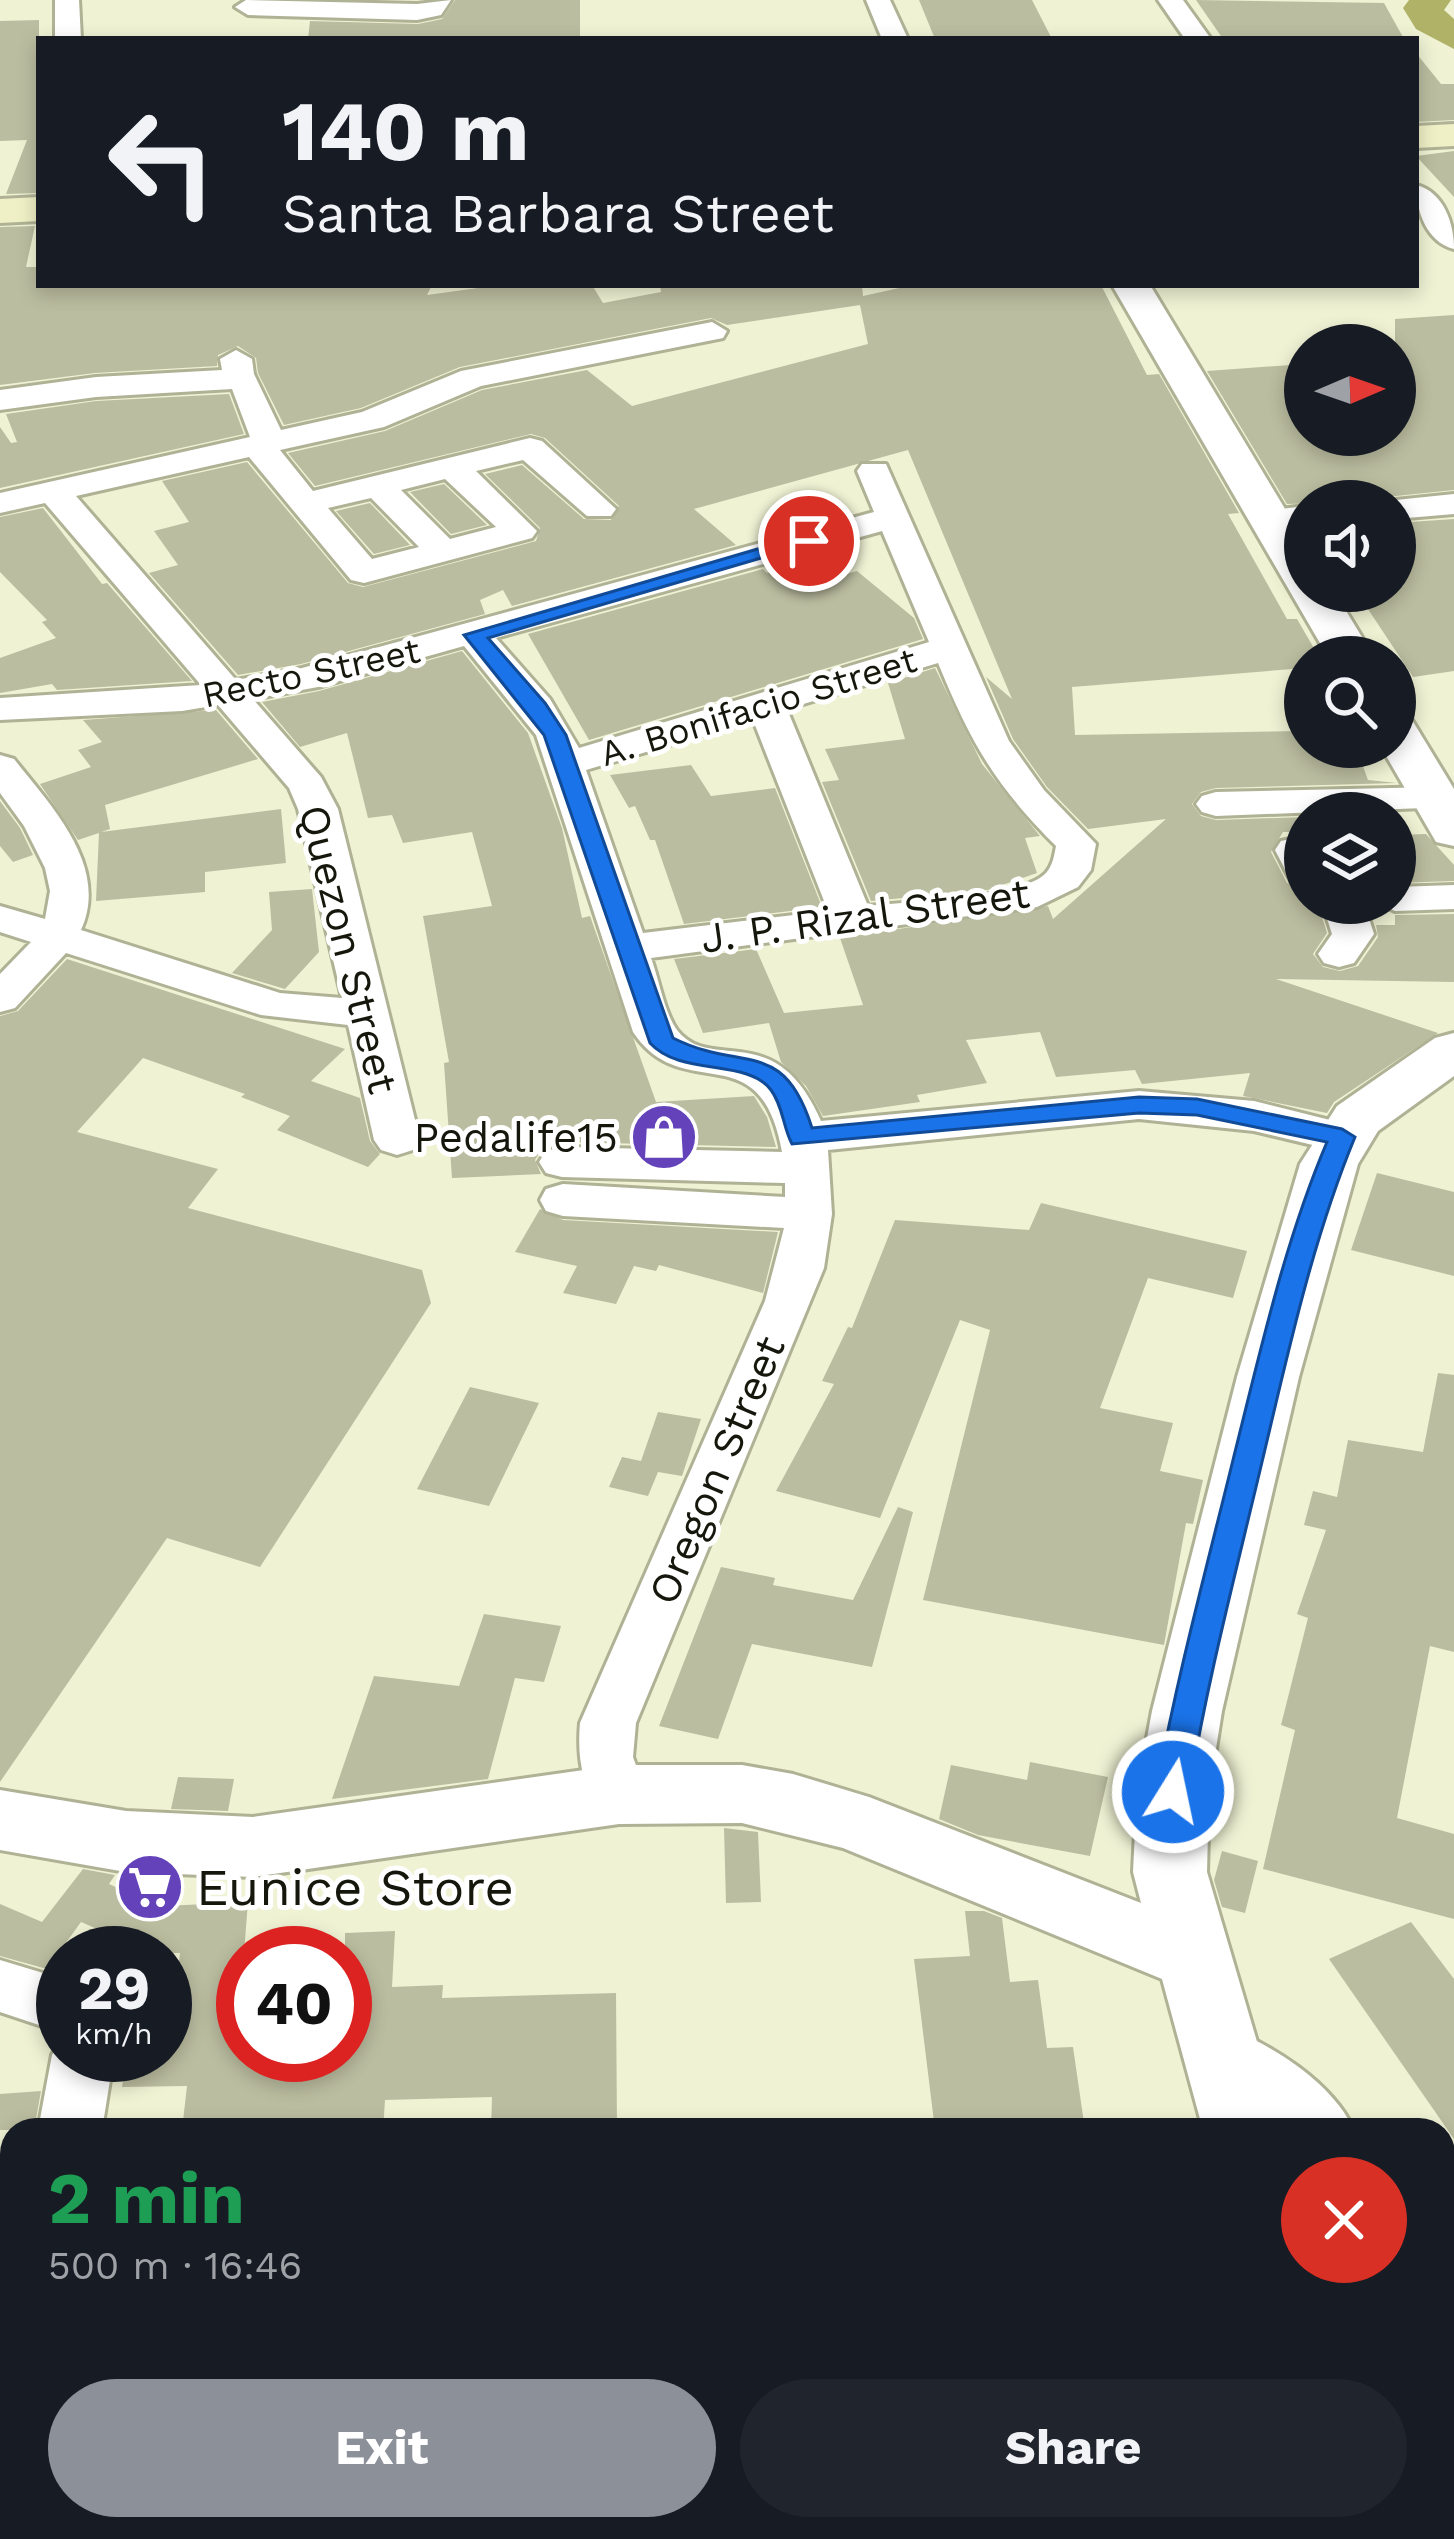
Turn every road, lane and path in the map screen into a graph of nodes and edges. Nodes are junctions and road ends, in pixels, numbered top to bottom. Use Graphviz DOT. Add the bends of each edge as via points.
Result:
graph roads {
  1 [pos="67,0"];
  2 [pos="253,0"];
  3 [pos="439,0"];
  4 [pos="878,0"];
  5 [pos="1170,0"];
  6 [pos="68,36"];
  7 [pos="894,36"];
  8 [pos="1196,36"];
  9 [pos="1454,135"];
  10 [pos="1419,137"];
  11 [pos="1419,198"];
  12 [pos="36,209"];
  13 [pos="0,211"];
  14 [pos="1454,240"];
  15 [pos="1133,288"];
  16 [pos="712,331"];
  17 [pos="0,400"];
  18 [pos="265,445"];
  19 [pos="452,467"];
  20 [pos="874,471"];
  21 [pos="378,485"];
  22 [pos="53,491"];
  23 [pos="0,502"];
  24 [pos="304,504"];
  25 [pos="1454,504"];
  26 [pos="1416,507"];
  27 [pos="598,509"];
  28 [pos="1284,513"];
  29 [pos="893,517"];
  30 [pos="445,553"];
  31 [pos="474,635"];
  32 [pos="949,648"];
  33 [pos="228,694"];
  34 [pos="766,704"];
  35 [pos="0,710"];
  36 [pos="567,764"];
  37 [pos="1416,766"];
  38 [pos="0,767"];
  39 [pos="1216,804"];
  40 [pos="1445,815"];
  41 [pos="1454,897"];
  42 [pos="1416,898"];
  43 [pos="852,918"];
  44 [pos="0,919"];
  45 [pos="1349,924"];
  46 [pos="57,937"];
  47 [pos="627,948"];
  48 [pos="1339,954"];
  49 [pos="0,999"];
  50 [pos="368,1013"];
  51 [pos="1454,1050"];
  52 [pos="1342,1137"];
  53 [pos="398,1140"];
  54 [pos="806,1173"];
  55 [pos="562,1181"];
  56 [pos="618,1796"];
  57 [pos="0,1820"];
  58 [pos="1196,1959"];
  59 [pos="0,1986"];
  60 [pos="36,1997"];
  61 [pos="1222,2054"];
  62 [pos="78,2082"];
  63 [pos="72,2118"];
  64 [pos="1240,2118"];
  65 [pos="1309,2118"];
  1 -- 6 [label="street"];
  2 -- 3 [label="street" via="248,7 417,12"];
  4 -- 7 [label="street"];
  5 -- 8 [label="street"];
  9 -- 10 [label="main road"];
  11 -- 14 [label="street"];
  12 -- 13 [label="main road"];
  15 -- 28 [label="street"];
  16 -- 18 [label="street" via="472,377 372,420"];
  17 -- 18 [label="street" via="237,369"];
  18 -- 22 [label="street"];
  18 -- 24 [label="street" via="262,454"];
  19 -- 21 [label="street"];
  19 -- 27 [label="street" via="530,448"];
  19 -- 30 [label="street" via="521,528"];
  20 -- 29 [label="street, J. P. Rizal Street"];
  21 -- 24 [label="street"];
  21 -- 30 [label="street"];
  22 -- 23 [label="street"];
  22 -- 33 [label="street, Quezon Street"];
  24 -- 30 [label="street" via="367,573"];
  25 -- 26 [label="street"];
  29 -- 31 [label="street, Recto Street"];
  29 -- 32 [label="street, J. P. Rizal Street"];
  31 -- 33 [label="street, Recto Street"];
  31 -- 36 [label="street" via="537,707"];
  32 -- 34 [label="street, A. Bonifacio Street"];
  32 -- 43 [label="street, J. P. Rizal Street" via="990,742 1076,844 1076,863 1046,892"];
  33 -- 35 [label="street, Recto Street"];
  33 -- 50 [label="street, Quezon Street" via="318,809"];
  34 -- 36 [label="street, A. Bonifacio Street"];
  34 -- 43 [label="street"];
  36 -- 47 [label="street"];
  37 -- 40 [label="street"];
  38 -- 46 [label="street" via="62,859 70,912"];
  39 -- 40 [label="street"];
  41 -- 42 [label="street"];
  43 -- 47 [label="street, J. P. Rizal Street"];
  44 -- 46 [label="street"];
  45 -- 48 [label="street" via="1353,934"];
  46 -- 49 [label="street"];
  46 -- 50 [label="street" via="276,1006"];
  47 -- 54 [label="street" via="662,1043 763,1070 778,1082"];
  50 -- 53 [label="street, Quezon Street"];
  51 -- 52 [label="street"];
  52 -- 54 [label="street" via="1197,1107 1139,1105"];
  52 -- 58 [label="street" via="1287,1308 1186,1711 1170,1872"];
  54 -- 55 [label="street"];
  54 -- 56 [label="street, Oregon Street" via="805,1250 789,1301 608,1723 605,1757"];
  56 -- 57 [label="street" via="256,1847 174,1848"];
  56 -- 58 [label="street" via="742,1794 803,1807"];
  58 -- 61 [label="street"];
  59 -- 60 [label="street"];
  61 -- 64 [label="street"];
  61 -- 65 [label="street"];
  62 -- 63 [label="street"];
}
